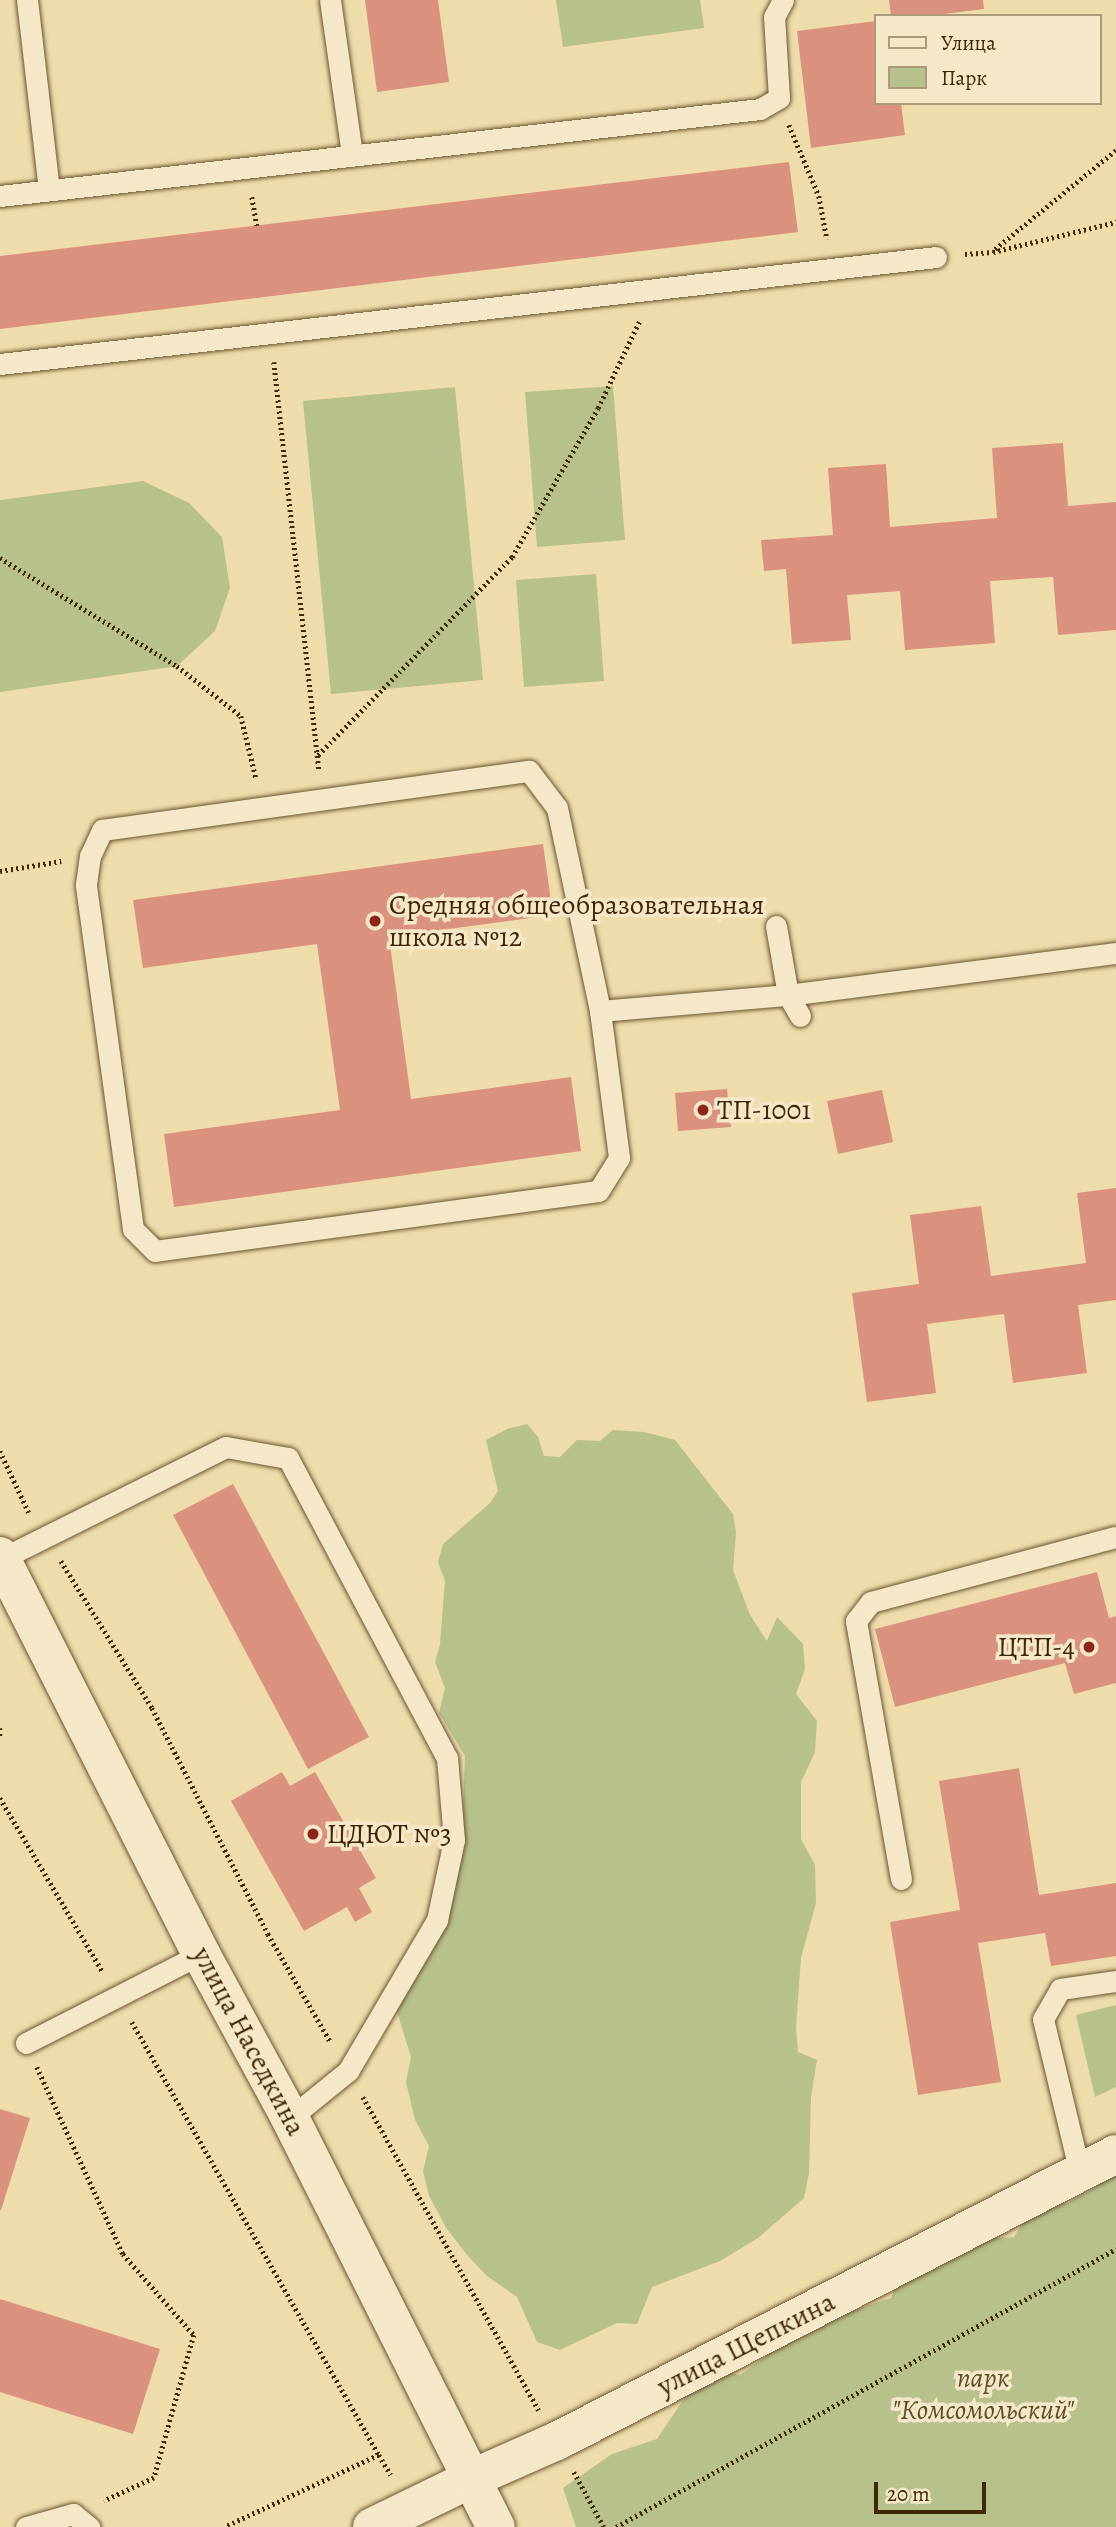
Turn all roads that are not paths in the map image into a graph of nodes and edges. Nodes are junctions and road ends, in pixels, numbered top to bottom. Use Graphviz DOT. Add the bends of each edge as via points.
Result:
graph roads {
  1 [pos="27,0"];
  2 [pos="330,0"];
  3 [pos="783,0"];
  4 [pos="352,155"];
  5 [pos="49,189"];
  6 [pos="0,196"];
  7 [pos="936,257"];
  8 [pos="0,364"];
  9 [pos="776,926"];
  10 [pos="1116,953"];
  11 [pos="789,995"];
  12 [pos="600,1011"];
  13 [pos="800,1016"];
  14 [pos="1116,1537"];
  15 [pos="1,1558"];
  16 [pos="901,1879"];
  17 [pos="201,1954"];
  18 [pos="1116,1981"];
  19 [pos="26,2043"];
  20 [pos="290,2118"];
  21 [pos="1116,2154"];
  22 [pos="1080,2173"];
  23 [pos="473,2478"];
  24 [pos="81,2521"];
  25 [pos="26,2527"];
  26 [pos="372,2527"];
  27 [pos="496,2527"];
  1 -- 5 [label="lane"];
  2 -- 4 [label="lane"];
  3 -- 4 [label="lane" via="774,17 779,98 760,109"];
  4 -- 5 [label="lane"];
  5 -- 6 [label="lane"];
  7 -- 8 [label="lane"];
  9 -- 11 [label="lane"];
  10 -- 11 [label="lane"];
  11 -- 12 [label="lane"];
  11 -- 13 [label="lane"];
  12 -- 12 [label="lane" via="557,808 529,771 103,830 90,856 86,884 132,1229 155,1251 598,1191 618,1158"];
  14 -- 16 [label="lane" via="871,1602 856,1621"];
  15 -- 17 [label="main road, улица Наседкина"];
  15 -- 20 [label="lane" via="226,1447 288,1458 446,1758 454,1840 437,1920 348,2071"];
  17 -- 19 [label="lane"];
  17 -- 20 [label="main road, улица Наседкина"];
  18 -- 22 [label="lane" via="1060,1989 1043,2019"];
  20 -- 23 [label="main road, улица Наседкина"];
  21 -- 22 [label="main road, улица Щепкина"];
  22 -- 23 [label="main road, улица Щепкина" via="557,2441"];
  23 -- 26 [label="main road, улица Щепкина"];
  23 -- 27 [label="main road, улица Наседкина"];
  24 -- 25 [label="lane"];
}
